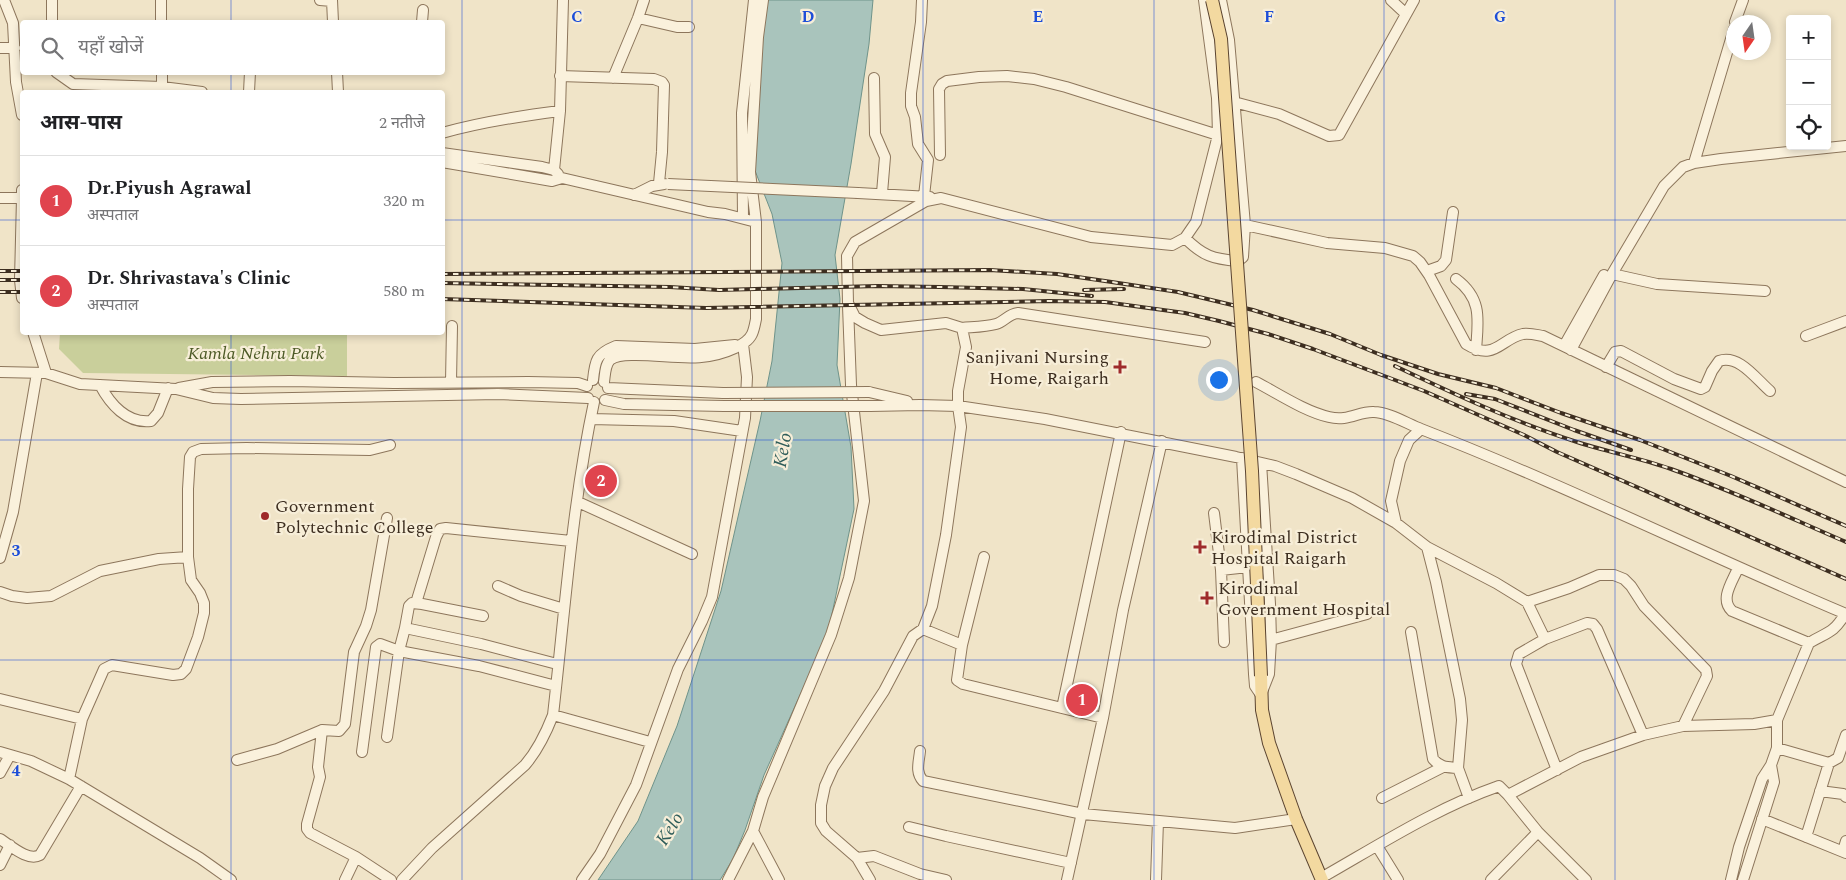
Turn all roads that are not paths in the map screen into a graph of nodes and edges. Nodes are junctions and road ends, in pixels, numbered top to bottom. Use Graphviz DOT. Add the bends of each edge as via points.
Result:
graph roads {
  1 [pos="4,0"];
  2 [pos="52,0"];
  3 [pos="161,0"];
  4 [pos="320,0"];
  5 [pos="332,0"];
  6 [pos="563,0"];
  7 [pos="644,0"];
  8 [pos="754,0"];
  9 [pos="763,0"];
  10 [pos="922,0"];
  11 [pos="1204,0"];
  12 [pos="1212,0"];
  13 [pos="1221,0"];
  14 [pos="1391,0"];
  15 [pos="1414,0"];
  16 [pos="1743,0"];
  17 [pos="423,10"];
  18 [pos="1406,14"];
  19 [pos="1738,15"];
  20 [pos="638,18"];
  21 [pos="52,20"];
  22 [pos="161,20"];
  23 [pos="333,20"];
  24 [pos="422,20"];
  25 [pos="689,27"];
  26 [pos="0,48"];
  27 [pos="15,48"];
  28 [pos="1726,56"];
  29 [pos="60,75"];
  30 [pos="162,75"];
  31 [pos="250,75"];
  32 [pos="337,75"];
  33 [pos="560,76"];
  34 [pos="613,78"];
  35 [pos="874,78"];
  36 [pos="162,87"];
  37 [pos="186,90"];
  38 [pos="249,90"];
  39 [pos="338,90"];
  40 [pos="1234,102"];
  41 [pos="20,104"];
  42 [pos="560,111"];
  43 [pos="445,132"];
  44 [pos="1218,135"];
  45 [pos="1846,140"];
  46 [pos="1831,142"];
  47 [pos="1846,146"];
  48 [pos="1786,147"];
  49 [pos="445,153"];
  50 [pos="940,155"];
  51 [pos="1695,160"];
  52 [pos="445,163"];
  53 [pos="554,170"];
  54 [pos="562,178"];
  55 [pos="663,184"];
  56 [pos="882,193"];
  57 [pos="634,195"];
  58 [pos="924,196"];
  59 [pos="0,198"];
  60 [pos="20,198"];
  61 [pos="941,198"];
  62 [pos="1453,212"];
  63 [pos="743,218"];
  64 [pos="756,222"];
  65 [pos="1245,225"];
  66 [pos="1185,238"];
  67 [pos="1427,271"];
  68 [pos="1612,274"];
  69 [pos="1456,279"];
  70 [pos="1766,291"];
  71 [pos="848,303"];
  72 [pos="1846,321"];
  73 [pos="452,326"];
  74 [pos="962,328"];
  75 [pos="34,335"];
  76 [pos="1806,336"];
  77 [pos="1206,342"];
  78 [pos="743,344"];
  79 [pos="1568,348"];
  80 [pos="1476,350"];
  81 [pos="1606,367"];
  82 [pos="0,372"];
  83 [pos="42,373"];
  84 [pos="451,382"];
  85 [pos="1256,382"];
  86 [pos="598,384"];
  87 [pos="100,385"];
  88 [pos="172,388"];
  89 [pos="1770,391"];
  90 [pos="595,400"];
  91 [pos="920,405"];
  92 [pos="958,406"];
  93 [pos="591,419"];
  94 [pos="1421,429"];
  95 [pos="742,431"];
  96 [pos="1121,432"];
  97 [pos="1162,441"];
  98 [pos="390,445"];
  99 [pos="1242,458"];
  100 [pos="1261,463"];
  101 [pos="1845,480"];
  102 [pos="578,502"];
  103 [pos="1214,513"];
  104 [pos="388,518"];
  105 [pos="1396,523"];
  106 [pos="572,541"];
  107 [pos="1427,547"];
  108 [pos="692,554"];
  109 [pos="188,557"];
  110 [pos="984,557"];
  111 [pos="0,558"];
  112 [pos="1248,567"];
  113 [pos="1738,568"];
  114 [pos="1221,570"];
  115 [pos="498,586"];
  116 [pos="0,592"];
  117 [pos="1527,602"];
  118 [pos="416,603"];
  119 [pos="564,609"];
  120 [pos="1368,614"];
  121 [pos="1845,614"];
  122 [pos="483,616"];
  123 [pos="405,628"];
  124 [pos="923,629"];
  125 [pos="1411,632"];
  126 [pos="1545,639"];
  127 [pos="1271,640"];
  128 [pos="1224,642"];
  129 [pos="1809,644"];
  130 [pos="962,646"];
  131 [pos="399,650"];
  132 [pos="557,664"];
  133 [pos="556,686"];
  134 [pos="1261,695"];
  135 [pos="0,699"];
  136 [pos="1062,708"];
  137 [pos="553,715"];
  138 [pos="1103,718"];
  139 [pos="82,719"];
  140 [pos="1777,720"];
  141 [pos="1683,726"];
  142 [pos="322,730"];
  143 [pos="1846,735"];
  144 [pos="1643,736"];
  145 [pos="387,737"];
  146 [pos="650,742"];
  147 [pos="1777,748"];
  148 [pos="920,751"];
  149 [pos="362,752"];
  150 [pos="5,753"];
  151 [pos="236,760"];
  152 [pos="1829,763"];
  153 [pos="1771,765"];
  154 [pos="1443,767"];
  155 [pos="1458,768"];
  156 [pos="1558,770"];
  157 [pos="0,773"];
  158 [pos="69,778"];
  159 [pos="82,786"];
  160 [pos="1820,791"];
  161 [pos="1508,794"];
  162 [pos="1846,796"];
  163 [pos="1382,798"];
  164 [pos="1469,798"];
  165 [pos="1082,814"];
  166 [pos="1296,819"];
  167 [pos="1762,819"];
  168 [pos="1158,821"];
  169 [pos="909,826"];
  170 [pos="753,831"];
  171 [pos="1538,832"];
  172 [pos="1806,837"];
  173 [pos="0,839"];
  174 [pos="1846,841"];
  175 [pos="10,844"];
  176 [pos="1377,846"];
  177 [pos="1739,847"];
  178 [pos="1752,852"];
  179 [pos="1845,852"];
  180 [pos="356,858"];
  181 [pos="858,858"];
  182 [pos="1071,863"];
  183 [pos="0,865"];
  184 [pos="1321,879"];
  185 [pos="231,880"];
  186 [pos="345,880"];
  187 [pos="391,880"];
  188 [pos="402,880"];
  189 [pos="582,880"];
  190 [pos="728,880"];
  191 [pos="779,880"];
  192 [pos="870,880"];
  193 [pos="946,880"];
  194 [pos="1067,880"];
  195 [pos="1156,880"];
  196 [pos="1398,880"];
  197 [pos="1491,880"];
  198 [pos="1586,880"];
  199 [pos="1731,880"];
  200 [pos="1743,880"];
  1 -- 27 [label="street" via="13,23"];
  2 -- 21 [label="street"];
  3 -- 22 [label="street"];
  4 -- 5 [label="street"];
  5 -- 23 [label="street"];
  6 -- 33 [label="street"];
  7 -- 20 [label="street"];
  8 -- 63 [label="street" via="742,113"];
  9 -- 64 [label="street" via="750,172"];
  10 -- 58 [label="street" via="911,106 918,144 928,160"];
  11 -- 44 [label="street" via="1217,98"];
  12 -- 134 [label="main road, bridge" via="1221,39 1252,470"];
  13 -- 40 [label="street" via="1229,40"];
  14 -- 18 [label="street"];
  15 -- 18 [label="street"];
  16 -- 19 [label="street"];
  17 -- 24 [label="street"];
  18 -- 40 [label="street" via="1339,135 1329,136 1280,114"];
  20 -- 25 [label="street"];
  20 -- 34 [label="street"];
  26 -- 27 [label="street"];
  27 -- 41 [label="street"];
  28 -- 51 [label="street"];
  29 -- 36 [label="street" via="73,84"];
  30 -- 36 [label="street"];
  31 -- 38 [label="street"];
  32 -- 39 [label="street"];
  33 -- 34 [label="street"];
  33 -- 42 [label="street"];
  34 -- 55 [label="street" via="654,79 664,85"];
  35 -- 56 [label="street" via="875,134 885,157"];
  36 -- 37 [label="street"];
  40 -- 65 [label="street"];
  42 -- 43 [label="street" via="506,118"];
  42 -- 53 [label="street"];
  44 -- 50 [label="street" via="1034,79 979,77 947,81 939,89"];
  44 -- 66 [label="street" via="1196,222"];
  45 -- 46 [label="street"];
  47 -- 51 [label="street"];
  48 -- 51 [label="street"];
  49 -- 53 [label="street"];
  51 -- 68 [label="street" via="1664,186"];
  51 -- 79 [label="street" via="1684,160 1665,176 1609,267"];
  52 -- 54 [label="street" via="552,181"];
  53 -- 54 [label="street"];
  54 -- 57 [label="street"];
  55 -- 56 [label="street, bridge"];
  55 -- 57 [label="street"];
  56 -- 58 [label="street"];
  57 -- 63 [label="street"];
  58 -- 61 [label="street"];
  59 -- 60 [label="street"];
  61 -- 66 [label="street" via="1091,237 1172,245"];
  61 -- 71 [label="street" via="926,201 855,242 847,256"];
  62 -- 67 [label="street" via="1446,260 1441,266"];
  63 -- 64 [label="street"];
  64 -- 78 [label="street" via="756,319 752,334"];
  65 -- 66 [label="street" via="1243,257 1238,261 1199,252"];
  65 -- 67 [label="street" via="1327,243 1403,252 1413,256"];
  67 -- 80 [label="street" via="1466,344"];
  68 -- 70 [label="street" via="1657,284"];
  68 -- 79 [label="street"];
  69 -- 80 [label="street" via="1472,295 1477,308"];
  71 -- 74 [label="street" via="855,317 881,330 946,323"];
  71 -- 170 [label="street" via="853,404 864,502 849,578 831,635 763,797"];
  72 -- 76 [label="street"];
  73 -- 84 [label="street"];
  74 -- 77 [label="street" via="997,324 1018,313"];
  74 -- 92 [label="street" via="966,347"];
  75 -- 83 [label="street"];
  78 -- 86 [label="street" via="695,349 616,346 597,358"];
  78 -- 95 [label="street" via="747,377"];
  79 -- 80 [label="street" via="1543,336 1525,334 1491,350"];
  79 -- 81 [label="street"];
  81 -- 89 [label="street" via="1615,352 1621,351 1674,379 1701,389 1718,361 1730,359"];
  81 -- 101 [label="street"];
  82 -- 83 [label="street"];
  83 -- 87 [label="street" via="80,384"];
  83 -- 111 [label="street"];
  84 -- 86 [label="street"];
  84 -- 88 [label="street" via="212,382"];
  85 -- 94 [label="street" via="1331,418 1349,418 1373,411"];
  86 -- 90 [label="street" via="586,392"];
  86 -- 90 [label="street" via="609,393"];
  86 -- 91 [label="street, bridge" via="723,393 869,392"];
  87 -- 88 [label="street"];
  87 -- 88 [label="street" via="121,413 146,422 155,418"];
  88 -- 90 [label="street" via="213,398 242,399 498,394"];
  90 -- 91 [label="street, bridge" via="624,404 724,406"];
  90 -- 93 [label="street"];
  91 -- 92 [label="street"];
  92 -- 96 [label="street"];
  92 -- 124 [label="street" via="962,427 946,535 932,606"];
  93 -- 95 [label="street" via="674,421"];
  93 -- 102 [label="street"];
  94 -- 105 [label="street" via="1408,440 1400,461 1391,501"];
  94 -- 113 [label="street" via="1511,465"];
  95 -- 146 [label="street" via="712,597 678,669"];
  96 -- 97 [label="street"];
  96 -- 136 [label="street"];
  97 -- 99 [label="street"];
  97 -- 138 [label="street" via="1123,610"];
  98 -- 109 [label="street" via="370,450 246,448 193,452 188,489"];
  99 -- 100 [label="street"];
  99 -- 112 [label="street"];
  100 -- 105 [label="street" via="1352,498"];
  100 -- 127 [label="street"];
  102 -- 106 [label="street"];
  102 -- 108 [label="street"];
  103 -- 114 [label="street"];
  104 -- 142 [label="street" via="371,610 354,652 345,724 339,731"];
  105 -- 107 [label="street"];
  106 -- 118 [label="street" via="440,529"];
  106 -- 119 [label="street"];
  107 -- 117 [label="street"];
  107 -- 155 [label="street" via="1460,699 1462,720"];
  109 -- 116 [label="street" via="159,559 100,571 51,596 27,598"];
  109 -- 139 [label="street" via="191,580 204,603 204,613 186,669 173,675 112,665 104,668"];
  110 -- 130 [label="street"];
  112 -- 114 [label="street"];
  112 -- 134 [label="street" via="1255,686"];
  113 -- 121 [label="street"];
  113 -- 129 [label="street" via="1725,599 1728,607"];
  114 -- 128 [label="street"];
  115 -- 119 [label="street"];
  117 -- 126 [label="street"];
  117 -- 141 [label="street" via="1599,575 1624,579 1644,606 1706,670 1707,676"];
  118 -- 122 [label="street"];
  118 -- 123 [label="street" via="410,606"];
  119 -- 132 [label="street"];
  120 -- 127 [label="street"];
  121 -- 129 [label="street" via="1830,633"];
  123 -- 131 [label="street"];
  123 -- 132 [label="street"];
  124 -- 130 [label="street"];
  124 -- 181 [label="street" via="908,644 825,786 820,823"];
  125 -- 154 [label="street" via="1433,759"];
  126 -- 144 [label="street" via="1593,624"];
  126 -- 156 [label="street" via="1519,654 1516,664"];
  127 -- 134 [label="street" via="1269,674"];
  129 -- 140 [label="street"];
  130 -- 136 [label="street" via="957,680 960,683"];
  131 -- 133 [label="street"];
  131 -- 145 [label="street"];
  131 -- 149 [label="street" via="380,644 376,647"];
  132 -- 133 [label="street"];
  133 -- 137 [label="street"];
  134 -- 166 [label="main road" via="1270,743"];
  135 -- 139 [label="street"];
  136 -- 138 [label="street"];
  137 -- 146 [label="street"];
  137 -- 188 [label="street" via="535,753 525,765 432,848"];
  138 -- 165 [label="street"];
  139 -- 158 [label="street"];
  140 -- 141 [label="street" via="1754,724"];
  140 -- 147 [label="street"];
  141 -- 144 [label="street"];
  142 -- 151 [label="street" via="277,749"];
  142 -- 180 [label="street" via="320,777 307,828 310,833"];
  143 -- 152 [label="street" via="1838,758"];
  144 -- 156 [label="street" via="1582,757"];
  146 -- 189 [label="street" via="636,785 600,854"];
  147 -- 152 [label="street"];
  147 -- 153 [label="street"];
  148 -- 165 [label="street" via="917,771 923,781"];
  150 -- 157 [label="street"];
  150 -- 158 [label="street"];
  152 -- 160 [label="street"];
  153 -- 167 [label="street" via="1774,782"];
  153 -- 177 [label="street" via="1762,779"];
  154 -- 155 [label="street"];
  154 -- 163 [label="street"];
  155 -- 164 [label="street"];
  156 -- 161 [label="street"];
  158 -- 159 [label="street"];
  159 -- 175 [label="street" via="40,855 36,858 29,856"];
  159 -- 185 [label="street"];
  160 -- 162 [label="street"];
  160 -- 172 [label="street"];
  161 -- 164 [label="street" via="1499,786"];
  161 -- 171 [label="street"];
  164 -- 176 [label="street"];
  165 -- 168 [label="street"];
  165 -- 182 [label="street"];
  166 -- 168 [label="street" via="1235,828"];
  166 -- 184 [label="main road"];
  167 -- 172 [label="street"];
  167 -- 178 [label="street"];
  168 -- 195 [label="street"];
  169 -- 182 [label="street"];
  170 -- 190 [label="street"];
  170 -- 191 [label="street"];
  171 -- 197 [label="street"];
  171 -- 198 [label="street"];
  172 -- 179 [label="street"];
  173 -- 175 [label="street"];
  174 -- 179 [label="street"];
  175 -- 183 [label="street"];
  176 -- 184 [label="street"];
  176 -- 196 [label="street"];
  177 -- 178 [label="street"];
  177 -- 199 [label="street"];
  178 -- 200 [label="street"];
  180 -- 186 [label="street"];
  180 -- 187 [label="street"];
  181 -- 192 [label="street"];
  181 -- 193 [label="street" via="874,856 920,874"];
  182 -- 194 [label="street"];
}
